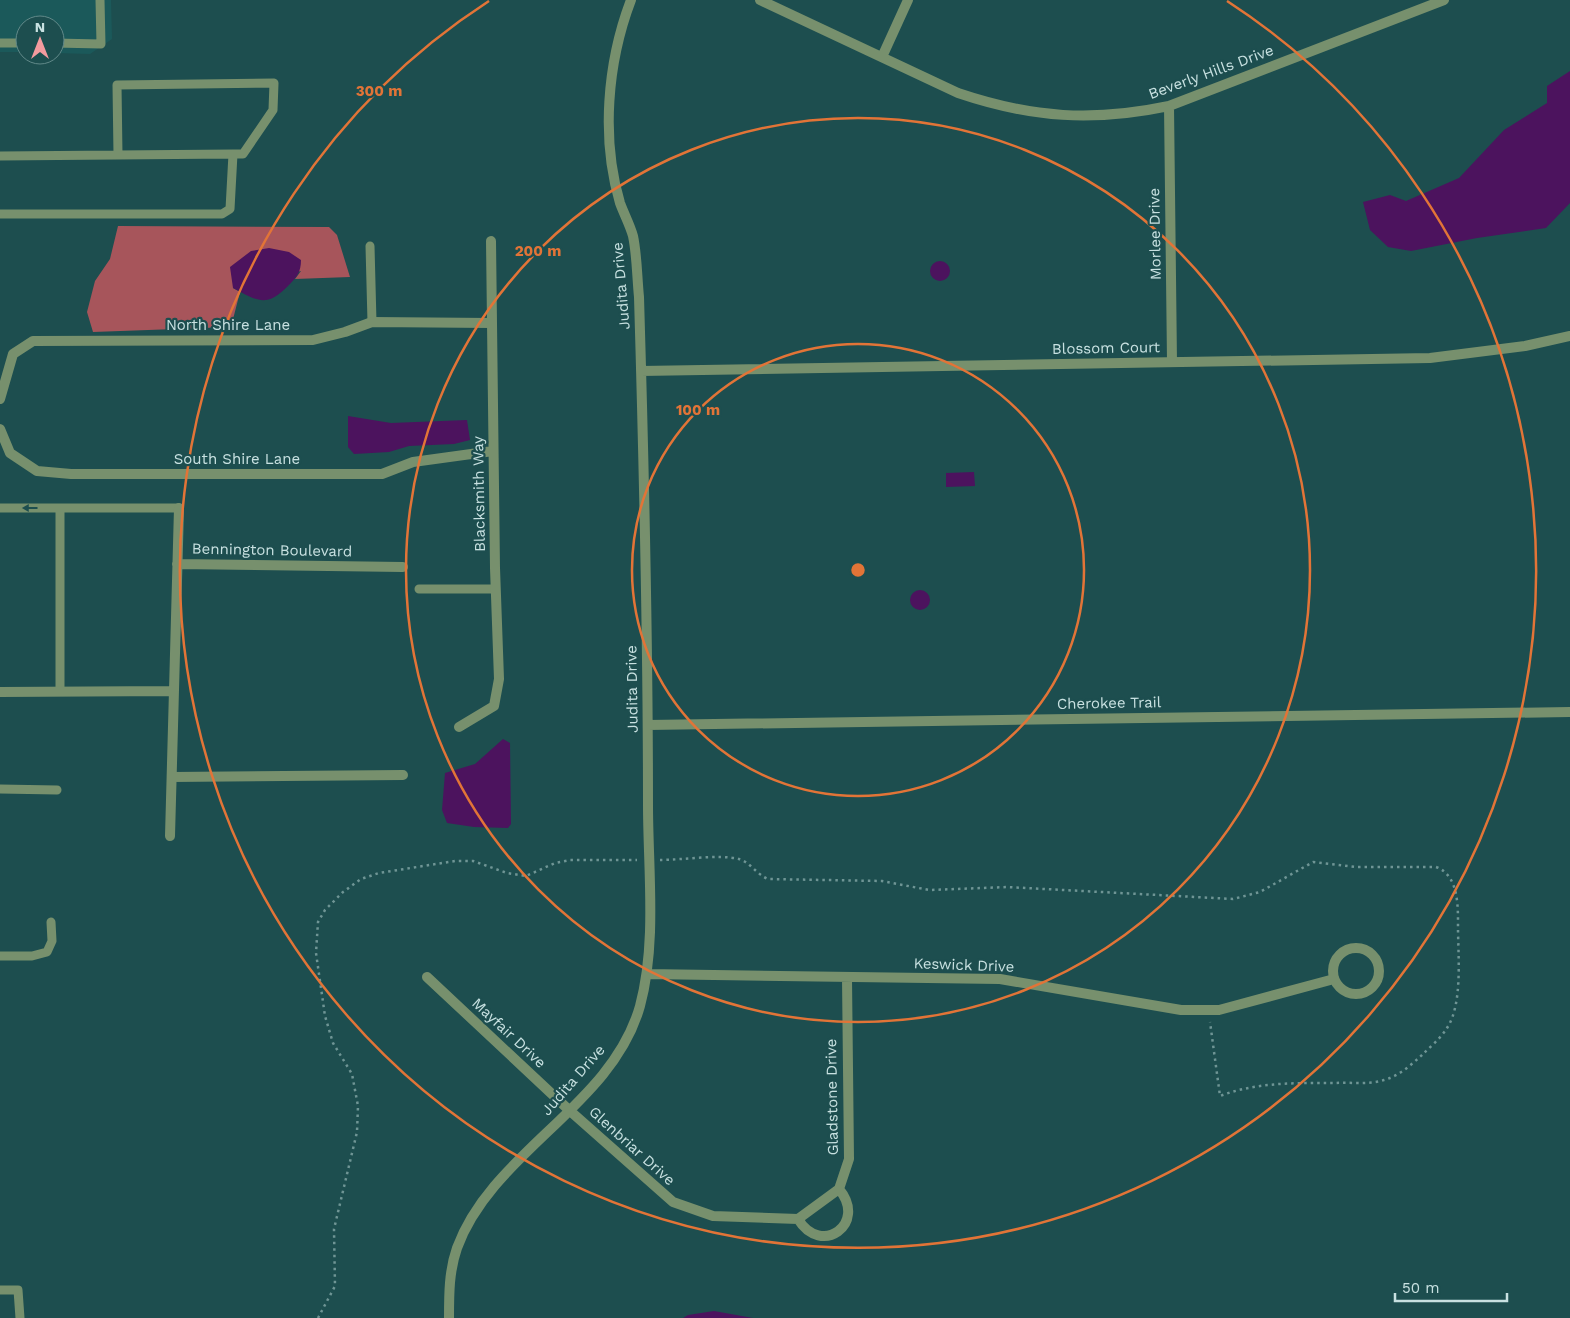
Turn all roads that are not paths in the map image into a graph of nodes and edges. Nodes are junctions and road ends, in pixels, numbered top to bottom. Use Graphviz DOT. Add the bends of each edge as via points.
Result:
graph roads {
  1 [pos="100,0"];
  2 [pos="631,0"];
  3 [pos="760,0"];
  4 [pos="908,0"];
  5 [pos="1444,0"];
  6 [pos="0,43"];
  7 [pos="15,43"];
  8 [pos="65,43"];
  9 [pos="882,57"];
  10 [pos="1169,106"];
  11 [pos="232,154"];
  12 [pos="118,155"];
  13 [pos="0,156"];
  14 [pos="0,214"];
  15 [pos="490,241"];
  16 [pos="370,246"];
  17 [pos="372,322"];
  18 [pos="492,323"];
  19 [pos="1570,336"];
  20 [pos="1172,362"];
  21 [pos="641,371"];
  22 [pos="0,400"];
  23 [pos="0,429"];
  24 [pos="493,452"];
  25 [pos="0,508"];
  26 [pos="60,508"];
  27 [pos="179,508"];
  28 [pos="178,564"];
  29 [pos="402,567"];
  30 [pos="419,589"];
  31 [pos="495,589"];
  32 [pos="174,690"];
  33 [pos="60,691"];
  34 [pos="0,692"];
  35 [pos="1570,712"];
  36 [pos="648,725"];
  37 [pos="459,727"];
  38 [pos="402,775"];
  39 [pos="172,777"];
  40 [pos="0,789"];
  41 [pos="57,790"];
  42 [pos="170,836"];
  43 [pos="51,922"];
  44 [pos="0,956"];
  45 [pos="647,974"];
  46 [pos="428,978"];
  47 [pos="847,978"];
  48 [pos="1334,979"];
  49 [pos="569,1110"];
  50 [pos="839,1190"];
  51 [pos="798,1219"];
  52 [pos="0,1290"];
  53 [pos="20,1318"];
  54 [pos="448,1318"];
  1 -- 8 [label="lane" via="101,44"];
  2 -- 21 [label="street, Judita Drive" via="616,48 609,119 620,203 632,235 639,297"];
  3 -- 9 [label="street, Beverly Hills Drive"];
  4 -- 9 [label="street"];
  5 -- 10 [label="street, Beverly Hills Drive"];
  6 -- 7 [label="lane"];
  9 -- 10 [label="street, Beverly Hills Drive" via="958,93 1031,113 1100,117"];
  10 -- 20 [label="street, Morlee Drive"];
  11 -- 12 [label="lane"];
  11 -- 12 [label="lane" via="243,154 273,110 274,83 118,84"];
  11 -- 14 [label="lane" via="230,209 222,214"];
  12 -- 13 [label="lane"];
  15 -- 18 [label="street, Blacksmith Way"];
  16 -- 17 [label="lane"];
  17 -- 18 [label="street, North Shire Lane"];
  17 -- 22 [label="street, North Shire Lane" via="313,340 33,341 13,354"];
  18 -- 24 [label="street, Blacksmith Way"];
  19 -- 20 [label="street, Blossom Court" via="1525,346 1430,358"];
  20 -- 21 [label="street, Blossom Court"];
  21 -- 36 [label="street, Judita Drive"];
  23 -- 24 [label="street, South Shire Lane" via="10,453 37,471 72,474 382,474 413,462"];
  24 -- 31 [label="street, Blacksmith Way"];
  26 -- 25 [label="lane, one-way"];
  26 -- 27 [label="lane"];
  26 -- 33 [label="lane"];
  27 -- 28 [label="street"];
  28 -- 29 [label="street, Bennington Boulevard"];
  28 -- 32 [label="street, Bennington Boulevard"];
  30 -- 31 [label="lane"];
  31 -- 37 [label="street, Blacksmith Way" via="499,680 494,706"];
  32 -- 33 [label="street"];
  32 -- 39 [label="street, Bennington Boulevard"];
  33 -- 34 [label="street"];
  35 -- 36 [label="street, Cherokee Trail"];
  36 -- 45 [label="street, Judita Drive" via="650,929"];
  38 -- 39 [label="street"];
  39 -- 42 [label="street, Bennington Boulevard"];
  40 -- 41 [label="lane"];
  43 -- 44 [label="lane" via="52,941 47,952 32,956"];
  45 -- 47 [label="street, Keswick Drive"];
  45 -- 49 [label="street, Judita Drive" via="630,1035 607,1068"];
  46 -- 49 [label="street, Mayfair Drive"];
  47 -- 48 [label="street, Keswick Drive" via="1000,979 1181,1010 1219,1010"];
  47 -- 50 [label="street, Gladstone Drive" via="849,1159"];
  48 -- 48 [label="street" via="1346,992 1364,993 1377,981 1378,963 1366,949 1348,948 1334,960"];
  49 -- 51 [label="street, Glenbriar Drive" via="673,1202 713,1216"];
  49 -- 54 [label="street, Judita Drive" via="497,1183 474,1213 457,1247 449,1279"];
  50 -- 51 [label="street"];
  50 -- 51 [label="street" via="847,1199 849,1211 846,1223 838,1232 827,1237 814,1236"];
  52 -- 53 [label="lane" via="18,1290"];
}
